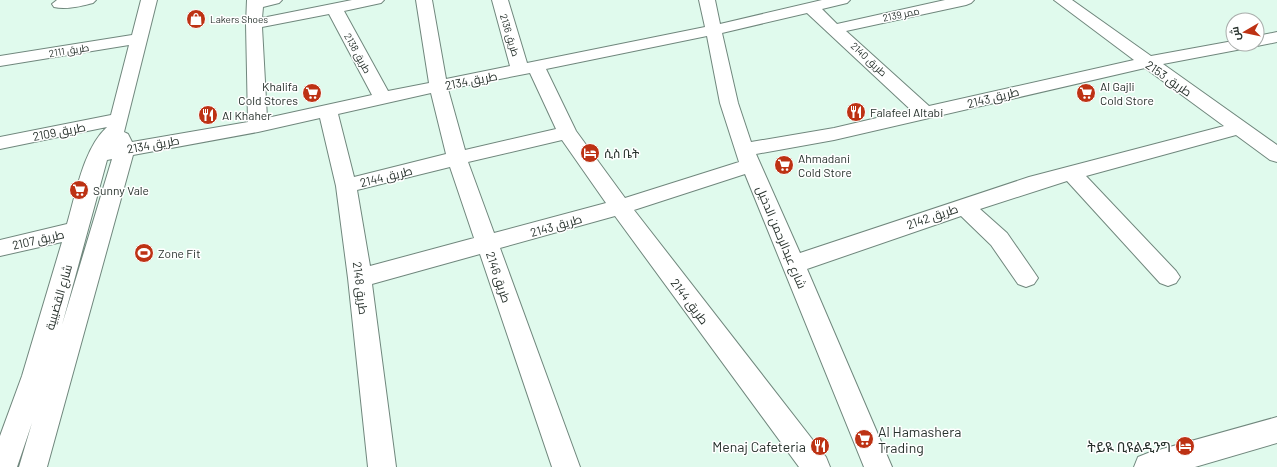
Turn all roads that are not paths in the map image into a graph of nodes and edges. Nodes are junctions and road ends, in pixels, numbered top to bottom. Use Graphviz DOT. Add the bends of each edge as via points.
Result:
graph roads {
  1 [pos="88,0"];
  2 [pos="149,0"];
  3 [pos="274,0"];
  4 [pos="376,0"];
  5 [pos="424,0"];
  6 [pos="500,0"];
  7 [pos="707,0"];
  8 [pos="842,0"];
  9 [pos="966,0"];
  10 [pos="1062,0"];
  11 [pos="254,2"];
  12 [pos="60,4"];
  13 [pos="810,7"];
  14 [pos="334,8"];
  15 [pos="254,24"];
  16 [pos="835,29"];
  17 [pos="714,30"];
  18 [pos="1277,37"];
  19 [pos="138,39"];
  20 [pos="1265,39"];
  21 [pos="1225,47"];
  22 [pos="0,61"];
  23 [pos="1147,62"];
  24 [pos="528,68"];
  25 [pos="438,86"];
  26 [pos="383,98"];
  27 [pos="328,111"];
  28 [pos="925,114"];
  29 [pos="258,126"];
  30 [pos="1240,128"];
  31 [pos="120,133"];
  32 [pos="567,133"];
  33 [pos="0,143"];
  34 [pos="1277,155"];
  35 [pos="457,158"];
  36 [pos="748,158"];
  37 [pos="1072,173"];
  38 [pos="346,186"];
  39 [pos="964,206"];
  40 [pos="620,207"];
  41 [pos="77,230"];
  42 [pos="488,244"];
  43 [pos="0,248"];
  44 [pos="794,264"];
  45 [pos="1168,277"];
  46 [pos="360,278"];
  47 [pos="1026,278"];
  48 [pos="1277,430"];
  49 [pos="3,467"];
  50 [pos="33,467"];
  51 [pos="382,467"];
  52 [pos="566,467"];
  53 [pos="816,467"];
  54 [pos="878,467"];
  55 [pos="1148,467"];
  1 -- 12 [label="street"];
  2 -- 19 [label="street, شارع القضيبية"];
  3 -- 11 [label="street"];
  4 -- 14 [label="street"];
  5 -- 25 [label="street"];
  6 -- 24 [label="street, طريق 2136"];
  7 -- 17 [label="street, شارع عبدالرحمن الدخيل"];
  8 -- 13 [label="street, طريق 2134"];
  9 -- 16 [label="street, ممر 2139"];
  10 -- 23 [label="street, طريق 2153"];
  11 -- 15 [label="street"];
  13 -- 16 [label="street, طريق 2140"];
  13 -- 17 [label="street, طريق 2134"];
  14 -- 15 [label="street"];
  14 -- 26 [label="street, طريق 2138"];
  15 -- 29 [label="street"];
  16 -- 28 [label="street, طريق 2140"];
  17 -- 24 [label="street, طريق 2134"];
  17 -- 36 [label="street, شارع عبدالرحمن الدخيل" via="729,103"];
  18 -- 20 [label="street"];
  19 -- 22 [label="street, طريق 2111"];
  19 -- 31 [label="street, شارع القضيبية"];
  21 -- 23 [label="street, طريق 2143"];
  23 -- 28 [label="street, طريق 2143"];
  23 -- 30 [label="street, طريق 2153"];
  24 -- 25 [label="street, طريق 2134"];
  24 -- 32 [label="street, طريق 2144"];
  25 -- 26 [label="street, طريق 2134"];
  25 -- 35 [label="street, طريق 2146"];
  26 -- 27 [label="street, طريق 2134"];
  27 -- 29 [label="street, طريق 2134"];
  27 -- 38 [label="street, طريق 2148"];
  28 -- 36 [label="street, طريق 2143" via="834,134"];
  29 -- 31 [label="street, طريق 2134"];
  30 -- 34 [label="street, طريق 2153"];
  30 -- 37 [label="street, طريق 2142"];
  31 -- 33 [label="street, طريق 2109"];
  31 -- 41 [label="street, شارع القضيبية" via="107,138 98,155"];
  31 -- 50 [label="street, شارع القضيبية"];
  32 -- 35 [label="street, طريق 2144"];
  32 -- 40 [label="street, طريق 2144"];
  35 -- 38 [label="street, طريق 2144"];
  35 -- 42 [label="street, طريق 2146"];
  36 -- 40 [label="street, طريق 2143"];
  36 -- 44 [label="street, شارع عبدالرحمن الدخيل"];
  37 -- 39 [label="street, طريق 2142"];
  37 -- 45 [label="street"];
  38 -- 46 [label="street, طريق 2148"];
  39 -- 44 [label="street, طريق 2142"];
  39 -- 47 [label="street" via="998,239"];
  40 -- 42 [label="street, طريق 2143"];
  40 -- 53 [label="street, طريق 2144"];
  41 -- 43 [label="street, طريق 2107"];
  41 -- 49 [label="street, شارع القضيبية" via="36,376"];
  42 -- 46 [label="street, طريق 2143"];
  42 -- 52 [label="street, طريق 2146"];
  44 -- 54 [label="street, شارع عبدالرحمن الدخيل"];
  46 -- 51 [label="street, طريق 2148"];
  48 -- 55 [label="street"];
}
